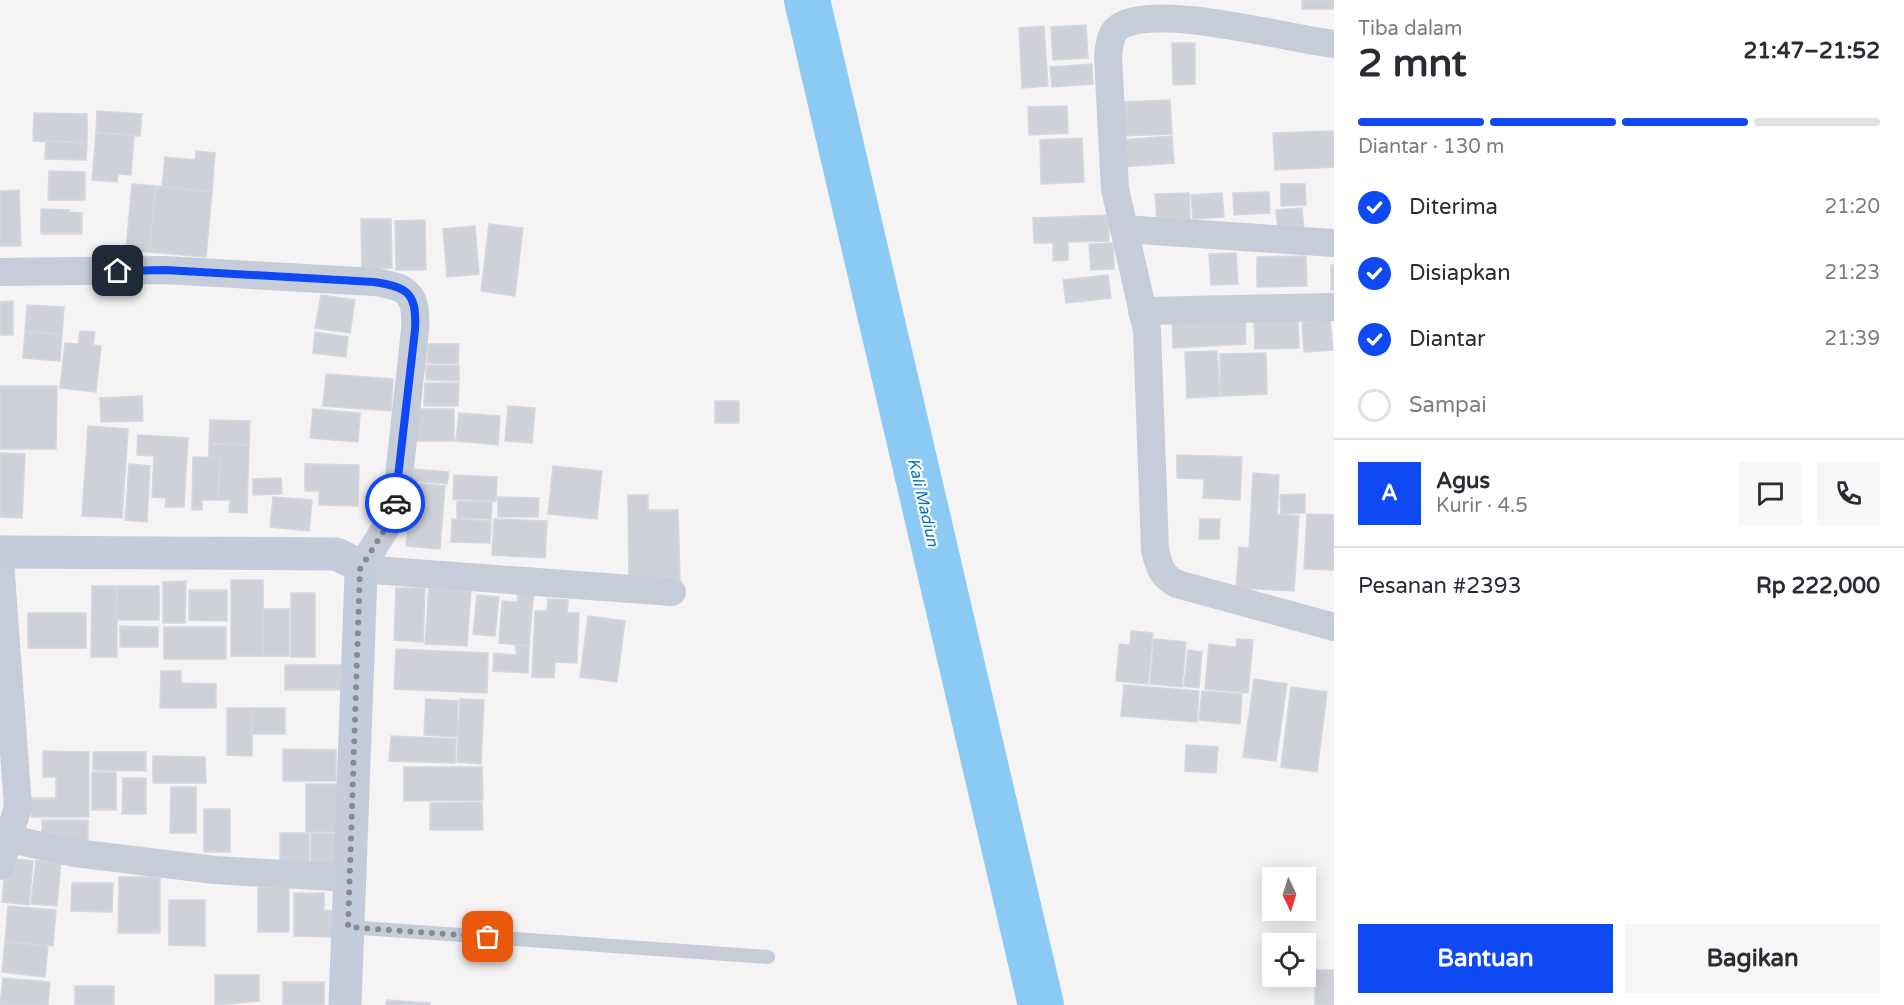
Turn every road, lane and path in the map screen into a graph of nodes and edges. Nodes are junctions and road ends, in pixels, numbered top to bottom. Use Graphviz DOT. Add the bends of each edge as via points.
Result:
graph roads {
  1 [pos="1129,12"];
  2 [pos="1334,44"];
  3 [pos="1124,230"];
  4 [pos="1334,243"];
  5 [pos="0,272"];
  6 [pos="1334,307"];
  7 [pos="1142,311"];
  8 [pos="0,552"];
  9 [pos="0,562"];
  10 [pos="360,569"];
  11 [pos="672,592"];
  12 [pos="1334,627"];
  13 [pos="4,837"];
  14 [pos="0,866"];
  15 [pos="349,878"];
  16 [pos="348,927"];
  17 [pos="768,957"];
  18 [pos="345,1005"];
  1 -- 2 [label="street"];
  1 -- 3 [label="street" via="1112,35 1108,57 1115,189"];
  3 -- 4 [label="street"];
  3 -- 7 [label="street"];
  5 -- 10 [label="street" via="189,271 374,282 394,285 411,295 416,307 415,330 395,513"];
  6 -- 7 [label="street"];
  7 -- 12 [label="street" via="1147,330 1155,550 1160,570 1167,580 1177,584"];
  8 -- 10 [label="street" via="336,554 354,561"];
  9 -- 13 [label="street" via="18,807"];
  10 -- 11 [label="street"];
  10 -- 15 [label="street"];
  13 -- 14 [label="street"];
  13 -- 15 [label="street" via="75,853 214,870"];
  15 -- 16 [label="street"];
  16 -- 17 [label="lane"];
  16 -- 18 [label="street"];
}
